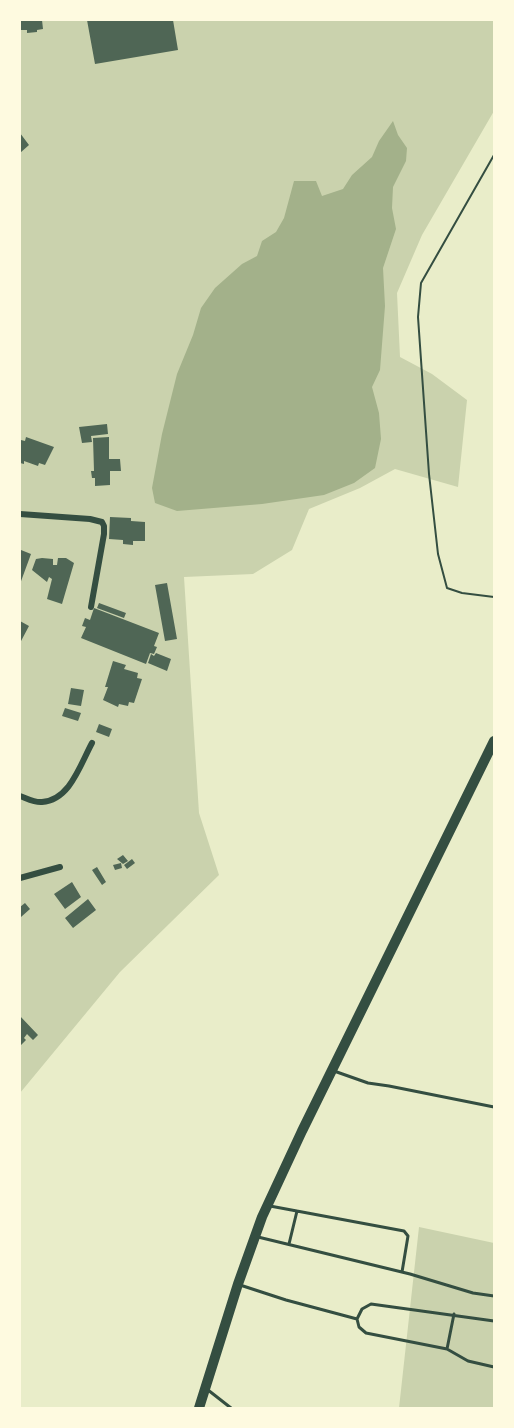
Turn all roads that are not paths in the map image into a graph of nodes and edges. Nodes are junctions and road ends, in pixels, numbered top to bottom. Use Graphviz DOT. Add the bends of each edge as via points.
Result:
graph roads {
  1 [pos="20,514"];
  2 [pos="91,607"];
  3 [pos="495,741"];
  4 [pos="92,743"];
  5 [pos="20,796"];
  6 [pos="60,867"];
  7 [pos="20,878"];
  8 [pos="332,1070"];
  9 [pos="495,1107"];
  10 [pos="268,1205"];
  11 [pos="297,1210"];
  12 [pos="256,1236"];
  13 [pos="289,1244"];
  14 [pos="402,1272"];
  15 [pos="238,1284"];
  16 [pos="495,1296"];
  17 [pos="454,1314"];
  18 [pos="357,1319"];
  19 [pos="495,1322"];
  20 [pos="447,1349"];
  21 [pos="495,1367"];
  22 [pos="205,1386"];
  23 [pos="199,1408"];
  24 [pos="231,1408"];
  1 -- 2 [label="street" via="102,522 104,534"];
  3 -- 8 [label="main road"];
  4 -- 5 [label="street" via="66,791 58,798 40,803"];
  6 -- 7 [label="street"];
  8 -- 9 [label="lane" via="368,1083"];
  8 -- 10 [label="main road"];
  10 -- 11 [label="lane"];
  10 -- 12 [label="main road"];
  11 -- 13 [label="lane"];
  11 -- 14 [label="lane" via="404,1231 408,1236"];
  12 -- 13 [label="lane"];
  12 -- 15 [label="main road"];
  13 -- 14 [label="lane"];
  14 -- 16 [label="lane"];
  15 -- 18 [label="lane"];
  15 -- 22 [label="main road"];
  17 -- 18 [label="lane" via="371,1304"];
  17 -- 19 [label="lane"];
  17 -- 20 [label="lane"];
  18 -- 20 [label="lane" via="366,1334"];
  20 -- 21 [label="lane" via="468,1361"];
  22 -- 23 [label="main road"];
  22 -- 24 [label="lane"];
}
